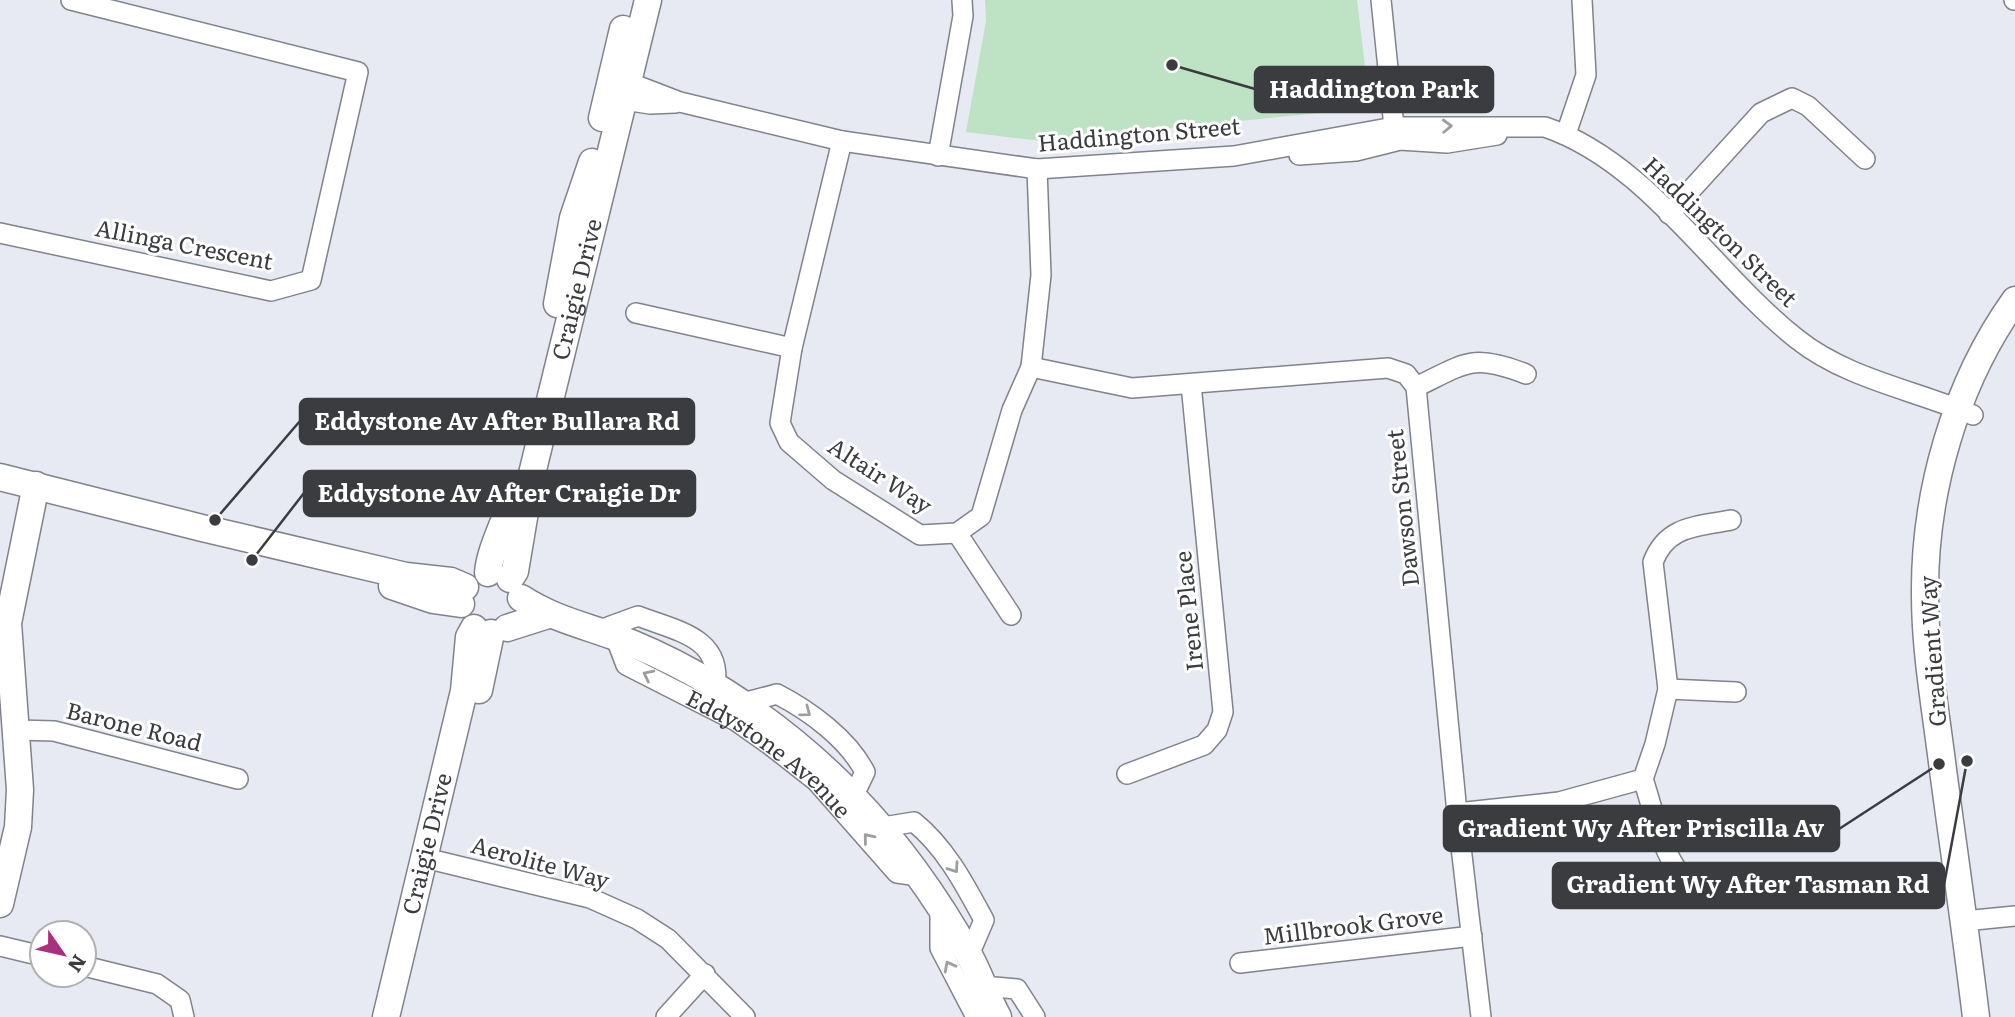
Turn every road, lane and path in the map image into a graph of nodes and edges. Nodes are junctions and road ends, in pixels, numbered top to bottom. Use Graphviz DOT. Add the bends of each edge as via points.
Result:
graph roads {
  1 [pos="71,0"];
  2 [pos="629,0"];
  3 [pos="648,0"];
  4 [pos="962,0"];
  5 [pos="1381,0"];
  6 [pos="1582,0"];
  7 [pos="618,89"];
  8 [pos="1394,127"];
  9 [pos="1566,134"];
  10 [pos="842,141"];
  11 [pos="1585,145"];
  12 [pos="939,156"];
  13 [pos="1234,156"];
  14 [pos="1865,159"];
  15 [pos="1037,169"];
  16 [pos="1668,214"];
  17 [pos="0,233"];
  18 [pos="2015,300"];
  19 [pos="636,313"];
  20 [pos="2015,330"];
  21 [pos="792,348"];
  22 [pos="1031,367"];
  23 [pos="1526,374"];
  24 [pos="1191,384"];
  25 [pos="1416,387"];
  26 [pos="1966,412"];
  27 [pos="0,477"];
  28 [pos="0,494"];
  29 [pos="34,494"];
  30 [pos="1731,520"];
  31 [pos="957,533"];
  32 [pos="506,583"];
  33 [pos="463,596"];
  34 [pos="548,615"];
  35 [pos="1011,615"];
  36 [pos="491,630"];
  37 [pos="606,634"];
  38 [pos="1668,689"];
  39 [pos="1736,692"];
  40 [pos="17,730"];
  41 [pos="1127,774"];
  42 [pos="238,779"];
  43 [pos="1643,779"];
  44 [pos="1457,813"];
  45 [pos="883,827"];
  46 [pos="432,860"];
  47 [pos="4,868"];
  48 [pos="919,876"];
  49 [pos="1770,883"];
  50 [pos="0,904"];
  51 [pos="940,910"];
  52 [pos="2015,916"];
  53 [pos="1971,921"];
  54 [pos="1472,936"];
  55 [pos="0,946"];
  56 [pos="28,953"];
  57 [pos="969,955"];
  58 [pos="1240,964"];
  59 [pos="98,969"];
  60 [pos="705,974"];
  61 [pos="983,986"];
  62 [pos="184,1017"];
  63 [pos="386,1017"];
  64 [pos="401,1017"];
  65 [pos="666,1017"];
  66 [pos="745,1017"];
  67 [pos="976,1017"];
  68 [pos="998,1017"];
  69 [pos="1035,1017"];
  70 [pos="1481,1017"];
  71 [pos="1976,1017"];
  72 [pos="1990,1017"];
  1 -- 17 [label="street, Allinga Crescent" via="358,72 311,280 271,291"];
  2 -- 7 [label="main road, Craigie Drive"];
  3 -- 7 [label="main road, Craigie Drive"];
  4 -- 12 [label="street"];
  5 -- 8 [label="street"];
  6 -- 9 [label="street" via="1586,75"];
  7 -- 10 [label="street, Haddington Street"];
  7 -- 32 [label="main road, Craigie Drive" via="567,244 557,308 508,516 489,561"];
  8 -- 9 [label="street, Haddington Street, one-way" via="1502,125 1545,127"];
  8 -- 13 [label="street, Haddington Street"];
  9 -- 11 [label="street, Haddington Street"];
  10 -- 12 [label="street, Haddington Street"];
  10 -- 21 [label="street, Altair Way"];
  11 -- 13 [label="street" via="1525,134 1447,144 1400,140 1324,154"];
  11 -- 16 [label="street, Haddington Street" via="1615,165"];
  12 -- 15 [label="street, Haddington Street"];
  13 -- 15 [label="street, Haddington Street"];
  14 -- 16 [label="street" via="1808,106 1792,98 1761,113"];
  15 -- 22 [label="street" via="1041,275"];
  16 -- 26 [label="street, Haddington Street" via="1797,340 1838,365"];
  18 -- 26 [label="main road, Gradient Way" via="1980,359"];
  19 -- 21 [label="street"];
  20 -- 26 [label="main road, Gradient Way"];
  21 -- 31 [label="street, Altair Way" via="780,423 789,442 833,480 920,535"];
  22 -- 24 [label="street" via="1132,388"];
  22 -- 31 [label="street" via="1012,410 981,516"];
  23 -- 25 [label="street" via="1501,364 1471,361"];
  24 -- 25 [label="street" via="1388,368 1406,374"];
  24 -- 41 [label="street, Irene Place" via="1223,712 1205,745"];
  25 -- 44 [label="street, Dawson Street"];
  26 -- 53 [label="main road, Gradient Way" via="1947,512 1940,589"];
  27 -- 29 [label="main road"];
  28 -- 29 [label="main road"];
  29 -- 33 [label="main road" via="451,582"];
  29 -- 40 [label="main road" via="8,623 8,665"];
  30 -- 38 [label="street" via="1680,530 1660,544 1653,562"];
  31 -- 35 [label="street"];
  32 -- 33 [label="main road" via="478,576"];
  32 -- 34 [label="main road, Eddystone Avenue"];
  32 -- 36 [label="main road" via="518,615"];
  33 -- 36 [label="main road" via="466,620"];
  34 -- 36 [label="main road"];
  34 -- 37 [label="main road, Eddystone Avenue"];
  36 -- 46 [label="main road, Craigie Drive"];
  37 -- 45 [label="main road, Eddystone Avenue" via="694,673 743,703 799,745"];
  48 -- 37 [label="street, Eddystone Avenue, one-way" via="897,873 816,781 770,745 717,710 626,664"];
  38 -- 39 [label="street"];
  38 -- 43 [label="street"];
  40 -- 42 [label="street, Barone Road" via="54,731"];
  40 -- 47 [label="main road" via="18,827"];
  43 -- 44 [label="street" via="1559,802"];
  43 -- 49 [label="street" via="1664,844 1683,877 1691,883 1720,887"];
  44 -- 54 [label="street, Dawson Street"];
  45 -- 48 [label="main road, Eddystone Avenue"];
  45 -- 57 [label="street, one-way" via="914,822 932,836 960,877 984,920"];
  46 -- 60 [label="street, Aerolite Way" via="590,898 668,939"];
  46 -- 63 [label="main road, Craigie Drive"];
  46 -- 64 [label="main road, Craigie Drive"];
  47 -- 50 [label="main road"];
  48 -- 51 [label="main road, Eddystone Avenue"];
  51 -- 57 [label="main road, Eddystone Avenue"];
  67 -- 51 [label="street, one-way" via="940,948"];
  52 -- 53 [label="street"];
  53 -- 71 [label="main road, Gradient Way"];
  53 -- 72 [label="main road, Gradient Way"];
  54 -- 58 [label="street, Millbrook Grove"];
  54 -- 70 [label="street, Dawson Street"];
  55 -- 56 [label="street"];
  57 -- 61 [label="main road, Eddystone Avenue"];
  59 -- 62 [label="street" via="158,984 180,1000"];
  60 -- 65 [label="street"];
  60 -- 66 [label="street, Aerolite Way"];
  61 -- 68 [label="main road, Eddystone Avenue"];
  61 -- 69 [label="street" via="1017,989"];
}
